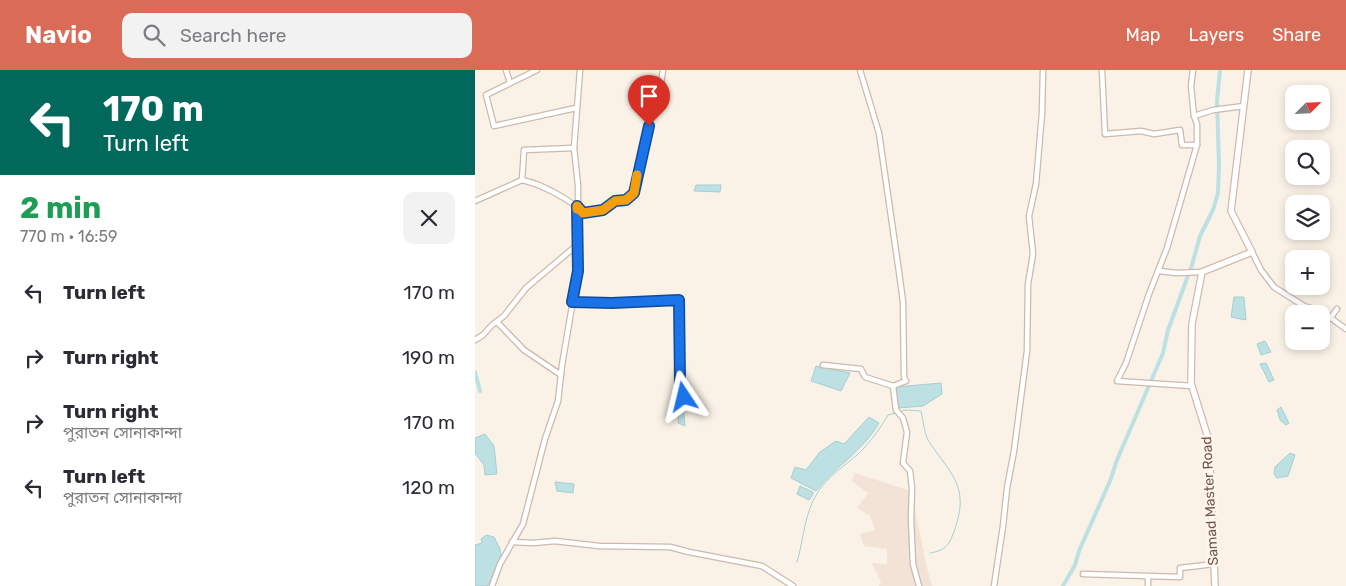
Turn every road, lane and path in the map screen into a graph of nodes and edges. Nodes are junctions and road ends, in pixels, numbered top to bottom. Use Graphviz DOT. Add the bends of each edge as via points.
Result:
graph roads {
  1 [pos="506,70"];
  2 [pos="537,70"];
  3 [pos="580,70"];
  4 [pos="663,70"];
  5 [pos="860,70"];
  6 [pos="1043,70"];
  7 [pos="1102,70"];
  8 [pos="1193,70"];
  9 [pos="1248,70"];
  10 [pos="510,83"];
  11 [pos="1244,106"];
  12 [pos="577,108"];
  13 [pos="1194,116"];
  14 [pos="1197,145"];
  15 [pos="574,148"];
  16 [pos="522,180"];
  17 [pos="475,201"];
  18 [pos="577,206"];
  19 [pos="577,246"];
  20 [pos="1252,252"];
  21 [pos="1159,271"];
  22 [pos="1200,272"];
  23 [pos="572,302"];
  24 [pos="1337,309"];
  25 [pos="1331,317"];
  26 [pos="497,322"];
  27 [pos="1346,329"];
  28 [pos="475,340"];
  29 [pos="823,365"];
  30 [pos="561,375"];
  31 [pos="893,386"];
  32 [pos="1192,386"];
  33 [pos="684,397"];
  34 [pos="512,542"];
  35 [pos="1214,564"];
  36 [pos="1083,574"];
  37 [pos="1148,577"];
  38 [pos="492,586"];
  39 [pos="793,586"];
  40 [pos="919,586"];
  41 [pos="994,586"];
  42 [pos="1148,586"];
  43 [pos="1215,586"];
  1 -- 10 [label="street"];
  2 -- 10 [label="street"];
  3 -- 12 [label="street"];
  4 -- 18 [label="street" via="652,103 634,193 603,210 583,213"];
  5 -- 31 [label="street" via="879,132 903,302 906,381"];
  6 -- 41 [label="street" via="1036,184 1029,216 1033,254 1028,284 1027,351"];
  7 -- 14 [label="street" via="1105,134 1141,131 1154,134 1180,130 1182,145"];
  8 -- 13 [label="street"];
  9 -- 11 [label="street"];
  10 -- 12 [label="street" via="486,95 494,126"];
  11 -- 13 [label="street"];
  11 -- 20 [label="street" via="1231,211"];
  12 -- 15 [label="street"];
  13 -- 14 [label="street"];
  14 -- 21 [label="street"];
  15 -- 16 [label="street" via="524,150"];
  15 -- 18 [label="street"];
  16 -- 17 [label="street"];
  16 -- 18 [label="street" via="541,186"];
  18 -- 19 [label="street"];
  19 -- 23 [label="street" via="578,271"];
  19 -- 26 [label="street" via="526,288"];
  20 -- 22 [label="street"];
  20 -- 25 [label="street" via="1274,288"];
  21 -- 22 [label="street"];
  21 -- 32 [label="street" via="1117,381"];
  22 -- 32 [label="street, Samad Master Road" via="1192,324"];
  23 -- 30 [label="street"];
  23 -- 33 [label="street" via="679,300 680,382"];
  24 -- 25 [label="street"];
  25 -- 27 [label="street"];
  26 -- 28 [label="street"];
  26 -- 30 [label="street" via="524,350"];
  29 -- 31 [label="street" via="861,369 865,377"];
  30 -- 34 [label="street" via="558,401 523,524"];
  31 -- 40 [label="street" via="896,410 903,418 907,432 903,464 911,471 913,564"];
  32 -- 35 [label="street, Samad Master Road" via="1209,441"];
  34 -- 38 [label="street"];
  34 -- 39 [label="street" via="671,547 762,566"];
  35 -- 37 [label="street" via="1181,568 1180,577"];
  35 -- 43 [label="street, Samad Master Road"];
  36 -- 37 [label="street"];
  37 -- 42 [label="street"];
}
